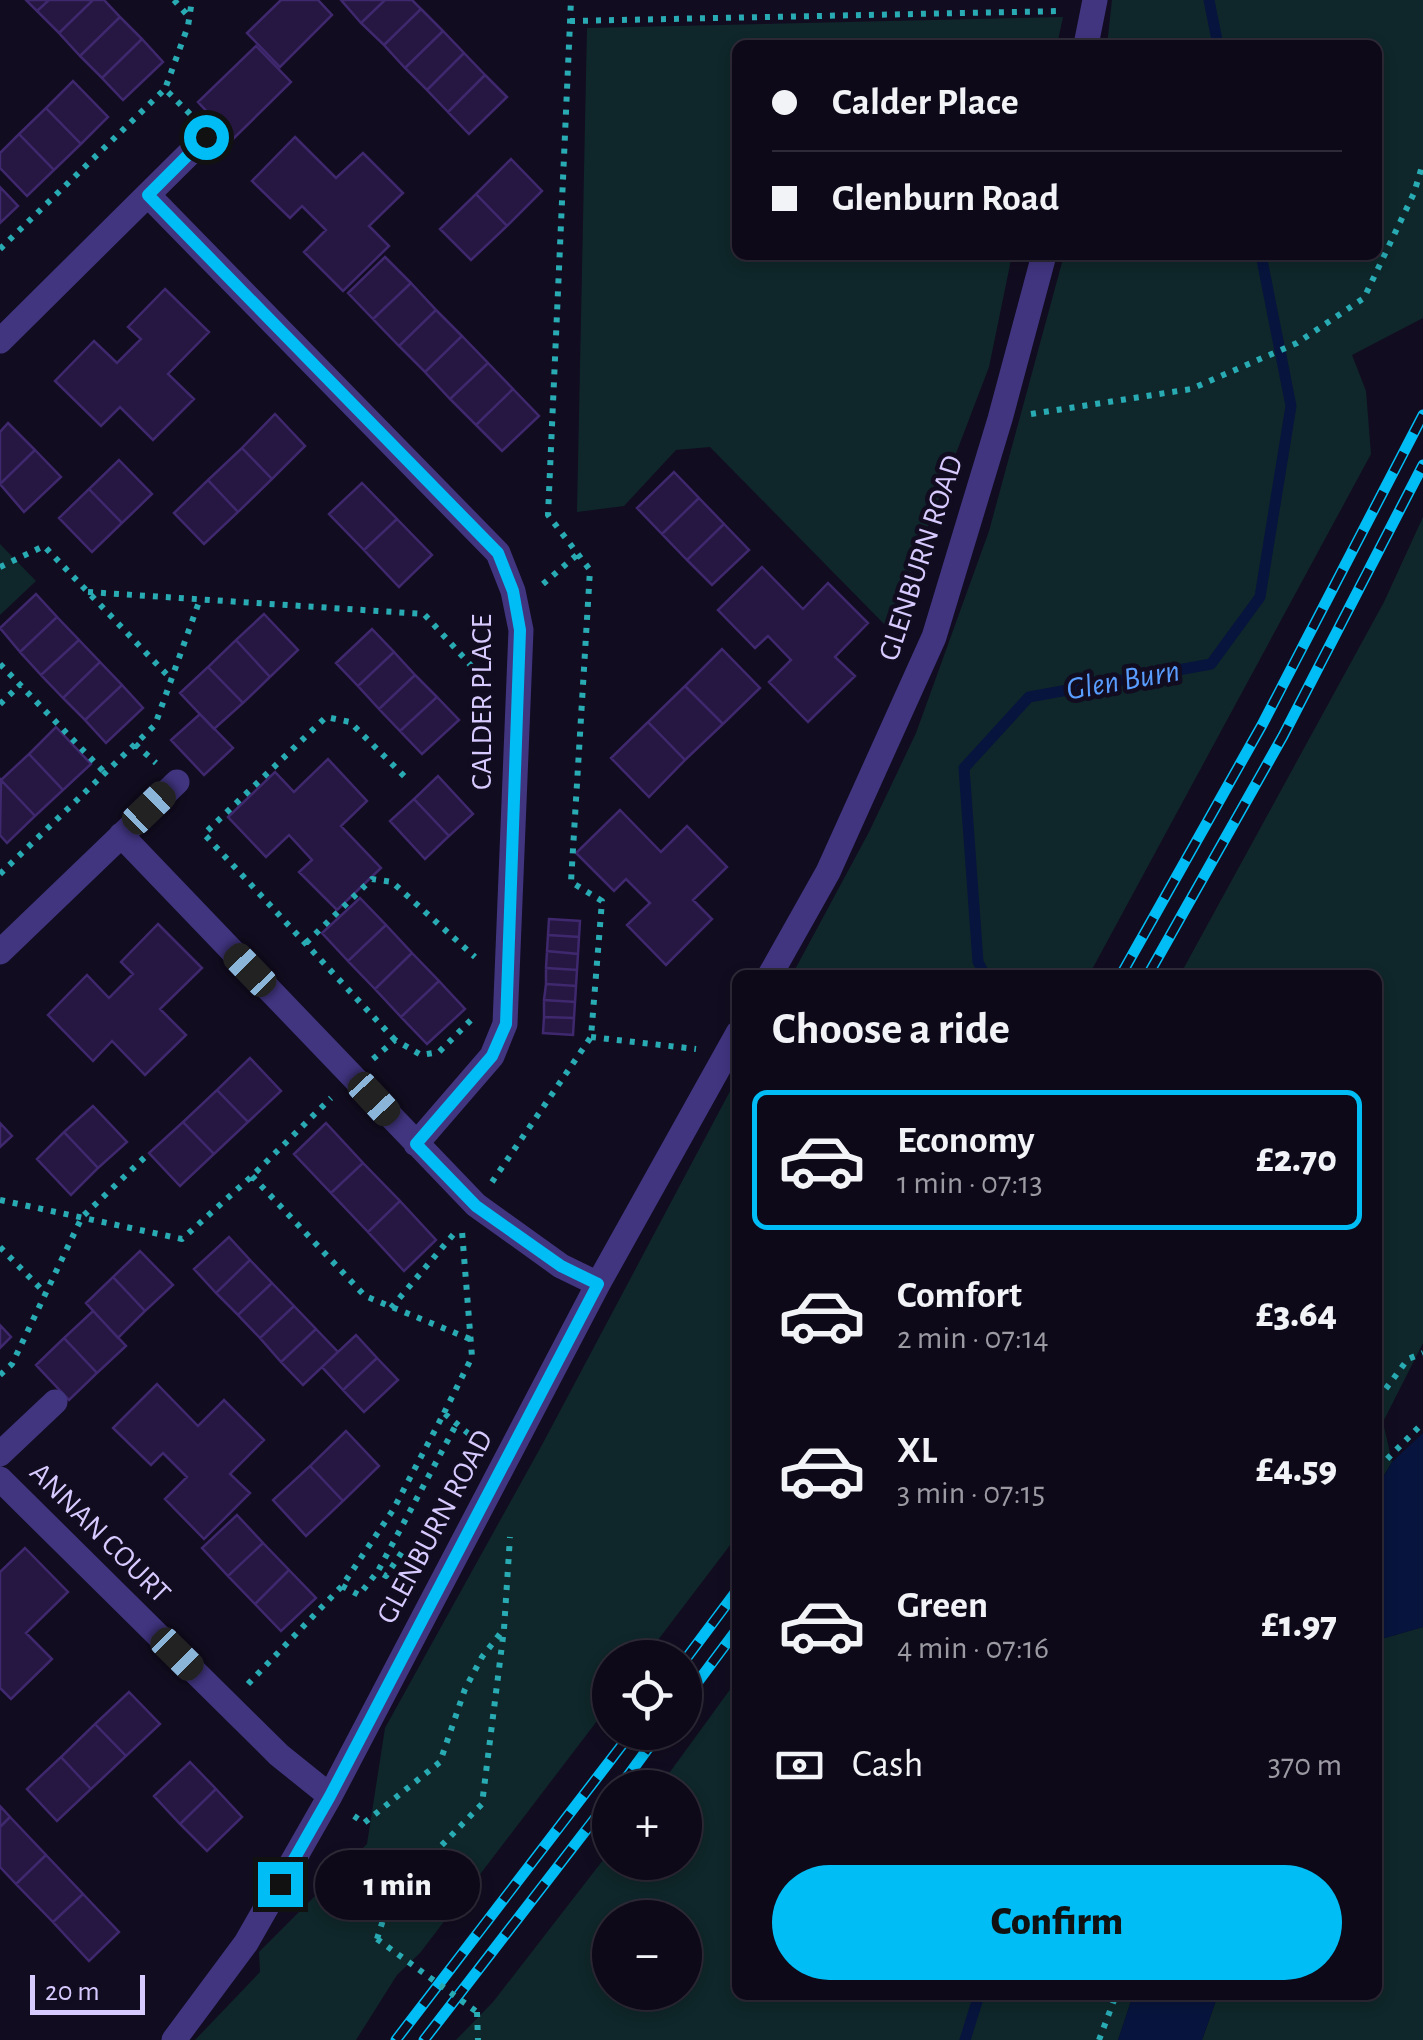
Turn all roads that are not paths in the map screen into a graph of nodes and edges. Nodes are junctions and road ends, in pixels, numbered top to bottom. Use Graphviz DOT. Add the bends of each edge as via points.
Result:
graph roads {
  1 [pos="1094,5"];
  2 [pos="1087,40"];
  3 [pos="206,137"];
  4 [pos="148,195"];
  5 [pos="1043,260"];
  6 [pos="0,341"];
  7 [pos="177,782"];
  8 [pos="121,835"];
  9 [pos="0,952"];
  10 [pos="773,970"];
  11 [pos="732,1044"];
  12 [pos="416,1144"];
  13 [pos="598,1284"];
  14 [pos="55,1402"];
  15 [pos="0,1454"];
  16 [pos="0,1479"];
  17 [pos="330,1796"];
  18 [pos="174,2040"];
  1 -- 2 [label="street"];
  3 -- 4 [label="street"];
  4 -- 6 [label="street"];
  4 -- 12 [label="street, CALDER PLACE" via="498,553 513,591 520,630 506,1024 492,1056"];
  5 -- 10 [label="street, GLENBURN ROAD" via="934,637 828,872"];
  7 -- 8 [label="street"];
  8 -- 9 [label="street"];
  8 -- 12 [label="street"];
  11 -- 13 [label="street, GLENBURN ROAD"];
  12 -- 13 [label="street" via="476,1206"];
  13 -- 17 [label="street, GLENBURN ROAD"];
  14 -- 15 [label="street, ANNAN COURT"];
  16 -- 17 [label="street, ANNAN COURT" via="279,1755"];
  17 -- 18 [label="street, GLENBURN ROAD" via="246,1943"];
}
